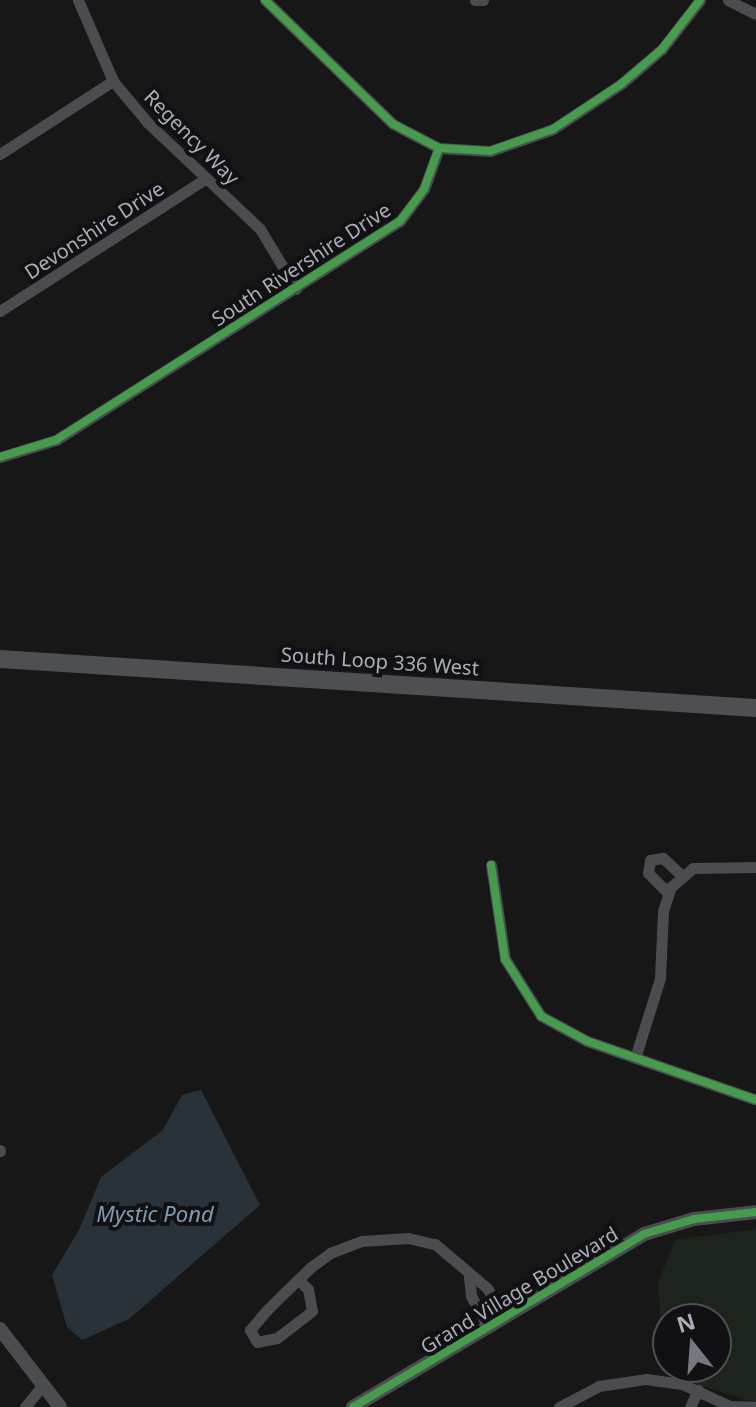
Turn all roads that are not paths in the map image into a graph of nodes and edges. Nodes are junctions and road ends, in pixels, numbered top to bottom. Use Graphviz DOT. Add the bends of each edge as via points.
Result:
graph roads {
  1 [pos="78,0"];
  2 [pos="265,0"];
  3 [pos="475,0"];
  4 [pos="483,0"];
  5 [pos="700,0"];
  6 [pos="728,0"];
  7 [pos="756,14"];
  8 [pos="113,81"];
  9 [pos="439,148"];
  10 [pos="0,154"];
  11 [pos="206,178"];
  12 [pos="296,289"];
  13 [pos="0,311"];
  14 [pos="0,457"];
  15 [pos="0,659"];
  16 [pos="756,708"];
  17 [pos="491,865"];
  18 [pos="756,867"];
  19 [pos="682,876"];
  20 [pos="668,893"];
  21 [pos="635,1058"];
  22 [pos="756,1100"];
  23 [pos="756,1212"];
  24 [pos="469,1277"];
  25 [pos="298,1280"];
  26 [pos="505,1317"];
  27 [pos="488,1327"];
  28 [pos="0,1329"];
  29 [pos="42,1386"];
  30 [pos="698,1390"];
  31 [pos="731,1406"];
  32 [pos="25,1407"];
  33 [pos="60,1407"];
  34 [pos="353,1407"];
  35 [pos="559,1407"];
  36 [pos="690,1407"];
  37 [pos="754,1407"];
  1 -- 8 [label="street, Regency Way"];
  2 -- 9 [label="street" via="382,115"];
  3 -- 4 [label="street"];
  5 -- 9 [label="street" via="662,49 553,129 490,151"];
  6 -- 7 [label="street"];
  8 -- 10 [label="street"];
  8 -- 11 [label="street, Regency Way"];
  9 -- 12 [label="street, South Rivershire Drive" via="424,189 400,221"];
  11 -- 12 [label="street, Regency Way" via="260,229"];
  11 -- 13 [label="street, Devonshire Drive"];
  12 -- 14 [label="street, South Rivershire Drive" via="56,440"];
  15 -- 16 [label="main road, South Loop 336 West"];
  17 -- 21 [label="street" via="505,959 524,996 559,1029"];
  18 -- 19 [label="street" via="705,866"];
  19 -- 20 [label="street"];
  19 -- 20 [label="street" via="663,858 650,860 648,873"];
  20 -- 21 [label="street" via="660,978"];
  21 -- 22 [label="street"];
  23 -- 26 [label="street, Grand Village Boulevard" via="694,1219 644,1234"];
  24 -- 25 [label="street" via="435,1244 408,1238 362,1241 330,1253"];
  24 -- 26 [label="street" via="487,1288"];
  24 -- 27 [label="street" via="471,1296"];
  25 -- 25 [label="street" via="250,1330 257,1342 277,1338 312,1311 308,1289"];
  26 -- 27 [label="street, Grand Village Boulevard"];
  27 -- 34 [label="street, Grand Village Boulevard"];
  28 -- 29 [label="street"];
  29 -- 32 [label="street"];
  29 -- 33 [label="street"];
  30 -- 31 [label="street"];
  30 -- 35 [label="street" via="665,1380 622,1381"];
  30 -- 36 [label="street"];
  31 -- 37 [label="street"];
}
